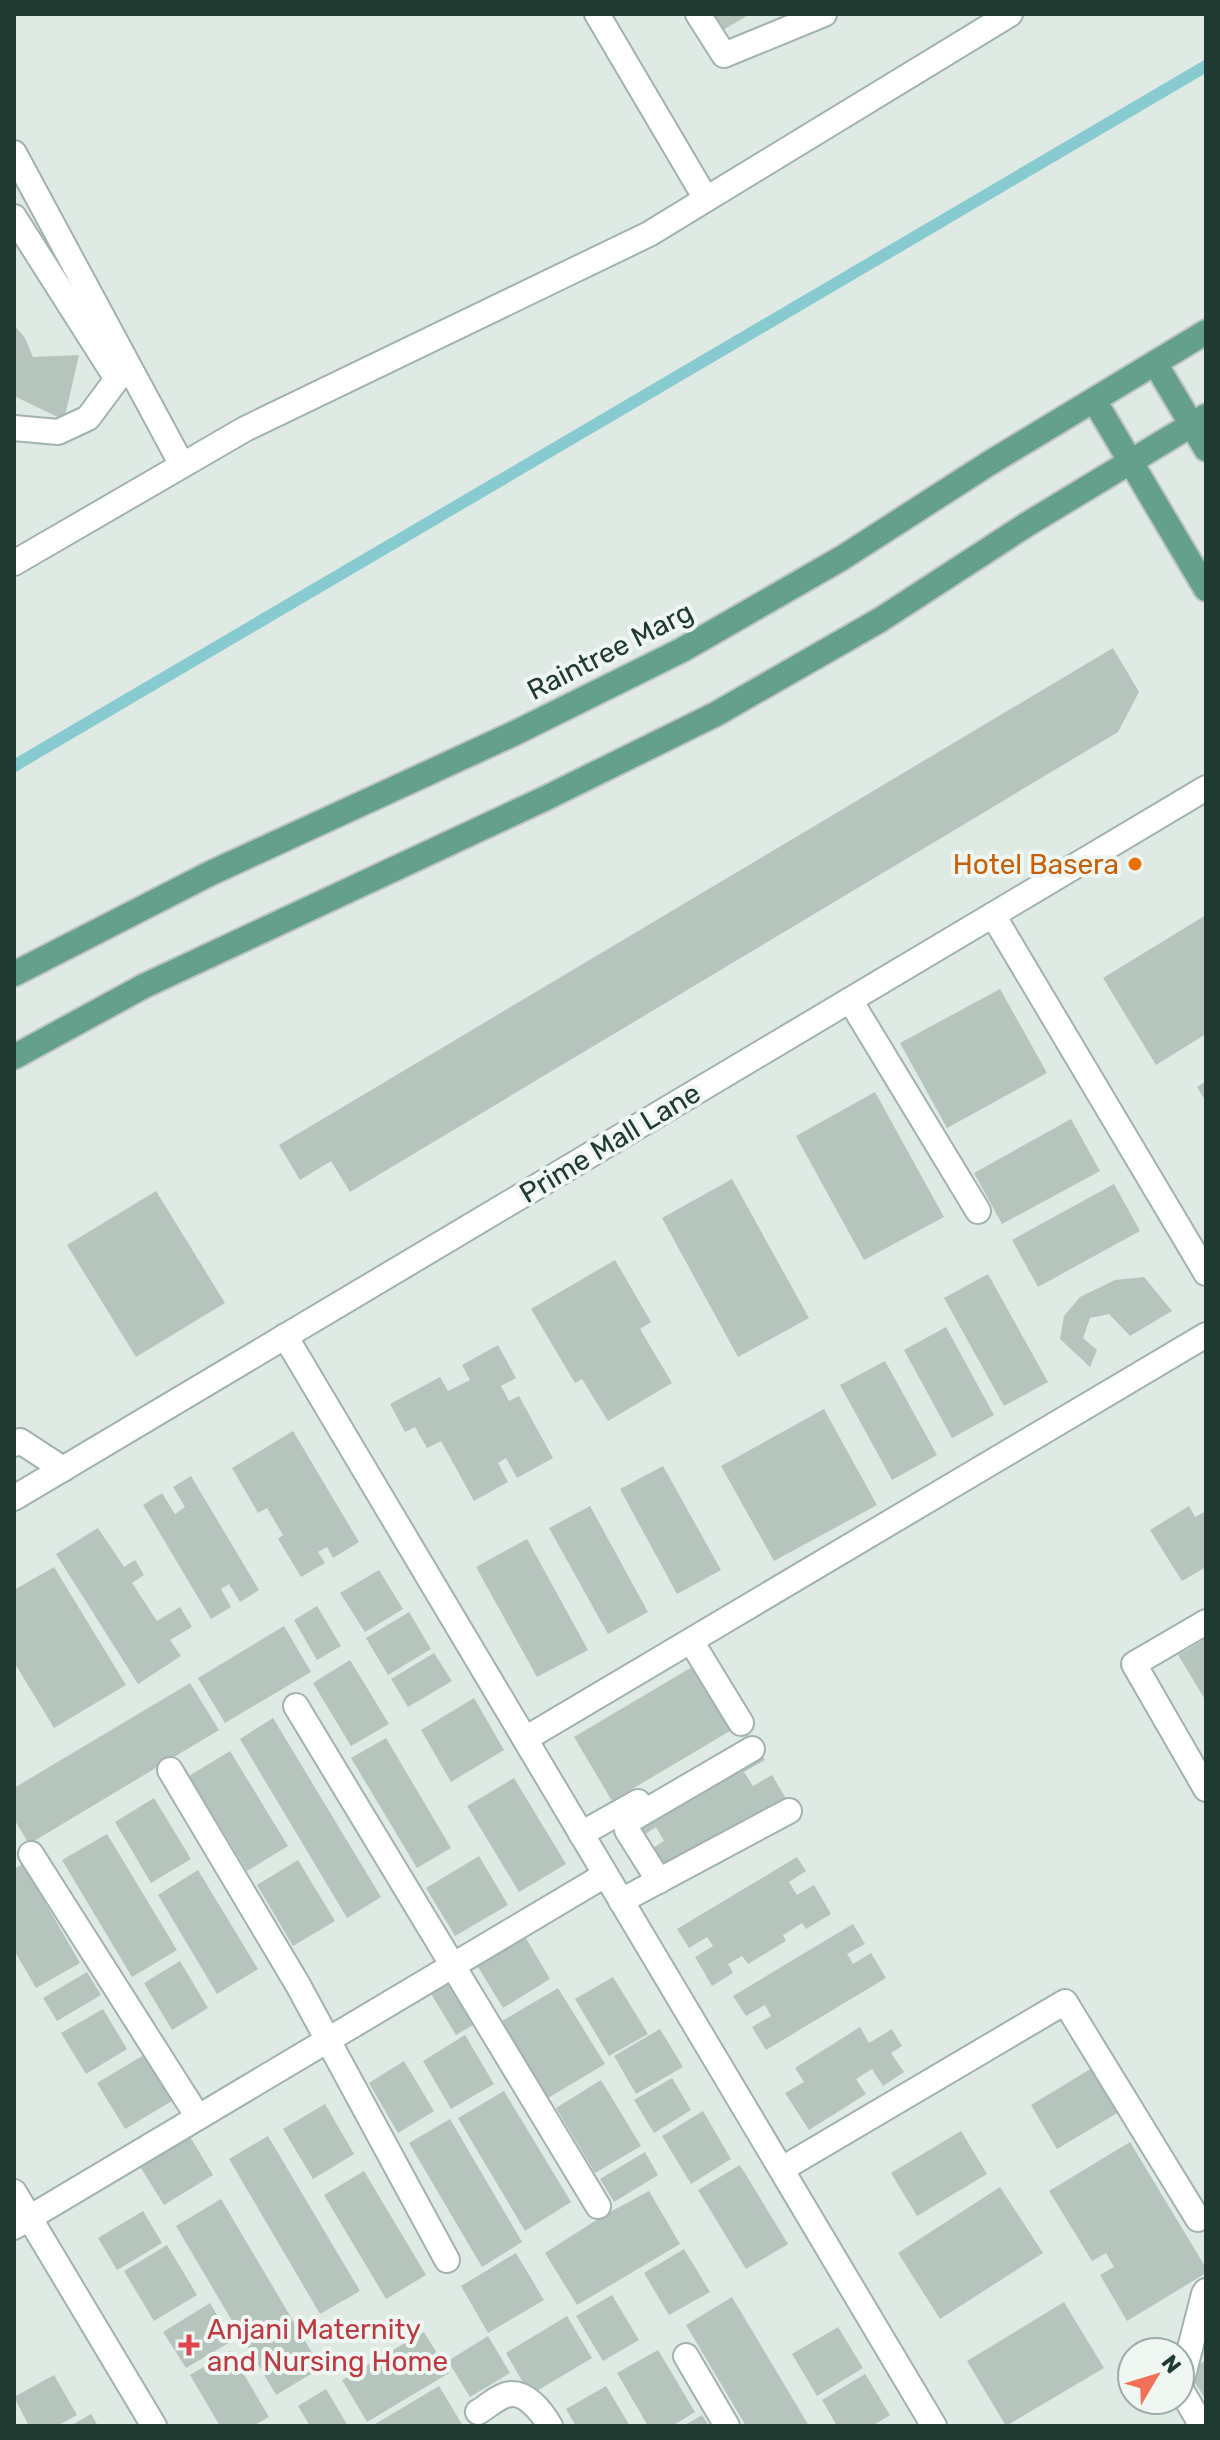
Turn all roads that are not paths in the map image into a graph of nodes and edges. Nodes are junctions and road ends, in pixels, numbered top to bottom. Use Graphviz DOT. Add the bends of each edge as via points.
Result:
graph roads {
  1 [pos="597,14"];
  2 [pos="698,14"];
  3 [pos="824,14"];
  4 [pos="1010,14"];
  5 [pos="14,153"];
  6 [pos="706,199"];
  7 [pos="14,217"];
  8 [pos="1206,332"];
  9 [pos="1155,363"];
  10 [pos="1094,400"];
  11 [pos="1199,421"];
  12 [pos="14,428"];
  13 [pos="1206,449"];
  14 [pos="1130,462"];
  15 [pos="182,465"];
  16 [pos="14,563"];
  17 [pos="1206,589"];
  18 [pos="1206,788"];
  19 [pos="993,915"];
  20 [pos="14,974"];
  21 [pos="850,1000"];
  22 [pos="14,1057"];
  23 [pos="978,1211"];
  24 [pos="1206,1273"];
  25 [pos="1206,1335"];
  26 [pos="285,1336"];
  27 [pos="16,1439"];
  28 [pos="63,1469"];
  29 [pos="14,1498"];
  30 [pos="1206,1622"];
  31 [pos="691,1641"];
  32 [pos="296,1706"];
  33 [pos="746,1737"];
  34 [pos="525,1739"];
  35 [pos="170,1770"];
  36 [pos="1206,1789"];
  37 [pos="789,1811"];
  38 [pos="581,1834"];
  39 [pos="31,1854"];
  40 [pos="605,1875"];
  41 [pos="659,1881"];
  42 [pos="621,1901"];
  43 [pos="453,1965"];
  44 [pos="328,2041"];
  45 [pos="198,2117"];
  46 [pos="782,2169"];
  47 [pos="14,2192"];
  48 [pos="598,2206"];
  49 [pos="1198,2219"];
  50 [pos="22,2222"];
  51 [pos="447,2260"];
  52 [pos="1206,2291"];
  53 [pos="1194,2336"];
  54 [pos="686,2356"];
  55 [pos="478,2412"];
  56 [pos="154,2426"];
  57 [pos="550,2426"];
  58 [pos="727,2426"];
  59 [pos="934,2426"];
  1 -- 6 [label="street"];
  2 -- 3 [label="street" via="724,55"];
  4 -- 6 [label="street"];
  5 -- 15 [label="street"];
  6 -- 15 [label="street" via="649,234 245,429"];
  7 -- 12 [label="street" via="117,379 88,418 58,432"];
  8 -- 9 [label="main road, Raintree Marg"];
  9 -- 10 [label="main road, Raintree Marg"];
  9 -- 11 [label="main road"];
  10 -- 14 [label="main road"];
  10 -- 20 [label="main road, Raintree Marg" via="842,558 682,650 211,873"];
  11 -- 13 [label="main road"];
  11 -- 14 [label="main road"];
  14 -- 17 [label="main road"];
  14 -- 22 [label="main road" via="880,620 716,714 158,979"];
  15 -- 16 [label="street"];
  18 -- 19 [label="street, Prime Mall Lane"];
  19 -- 21 [label="street, Prime Mall Lane"];
  19 -- 24 [label="street"];
  21 -- 23 [label="street"];
  21 -- 26 [label="street, Prime Mall Lane"];
  25 -- 31 [label="street"];
  26 -- 28 [label="street, Prime Mall Lane"];
  26 -- 34 [label="street"];
  27 -- 28 [label="street"];
  28 -- 29 [label="street, Prime Mall Lane"];
  30 -- 36 [label="street" via="1134,1664"];
  31 -- 33 [label="street"];
  31 -- 34 [label="street"];
  32 -- 43 [label="street"];
  33 -- 38 [label="street"];
  33 -- 41 [label="street" via="627,1822"];
  34 -- 38 [label="street"];
  35 -- 44 [label="street"];
  37 -- 41 [label="street"];
  38 -- 40 [label="street"];
  39 -- 45 [label="street"];
  40 -- 42 [label="street"];
  40 -- 43 [label="street"];
  41 -- 42 [label="street"];
  42 -- 46 [label="street"];
  43 -- 44 [label="street"];
  43 -- 48 [label="street"];
  44 -- 45 [label="street"];
  44 -- 51 [label="street"];
  45 -- 50 [label="street"];
  46 -- 49 [label="street" via="1065,2002"];
  46 -- 59 [label="street"];
  47 -- 50 [label="street"];
  50 -- 56 [label="street"];
  52 -- 53 [label="street"];
  54 -- 58 [label="street"];
  55 -- 57 [label="street" via="515,2394 534,2405"];
}
